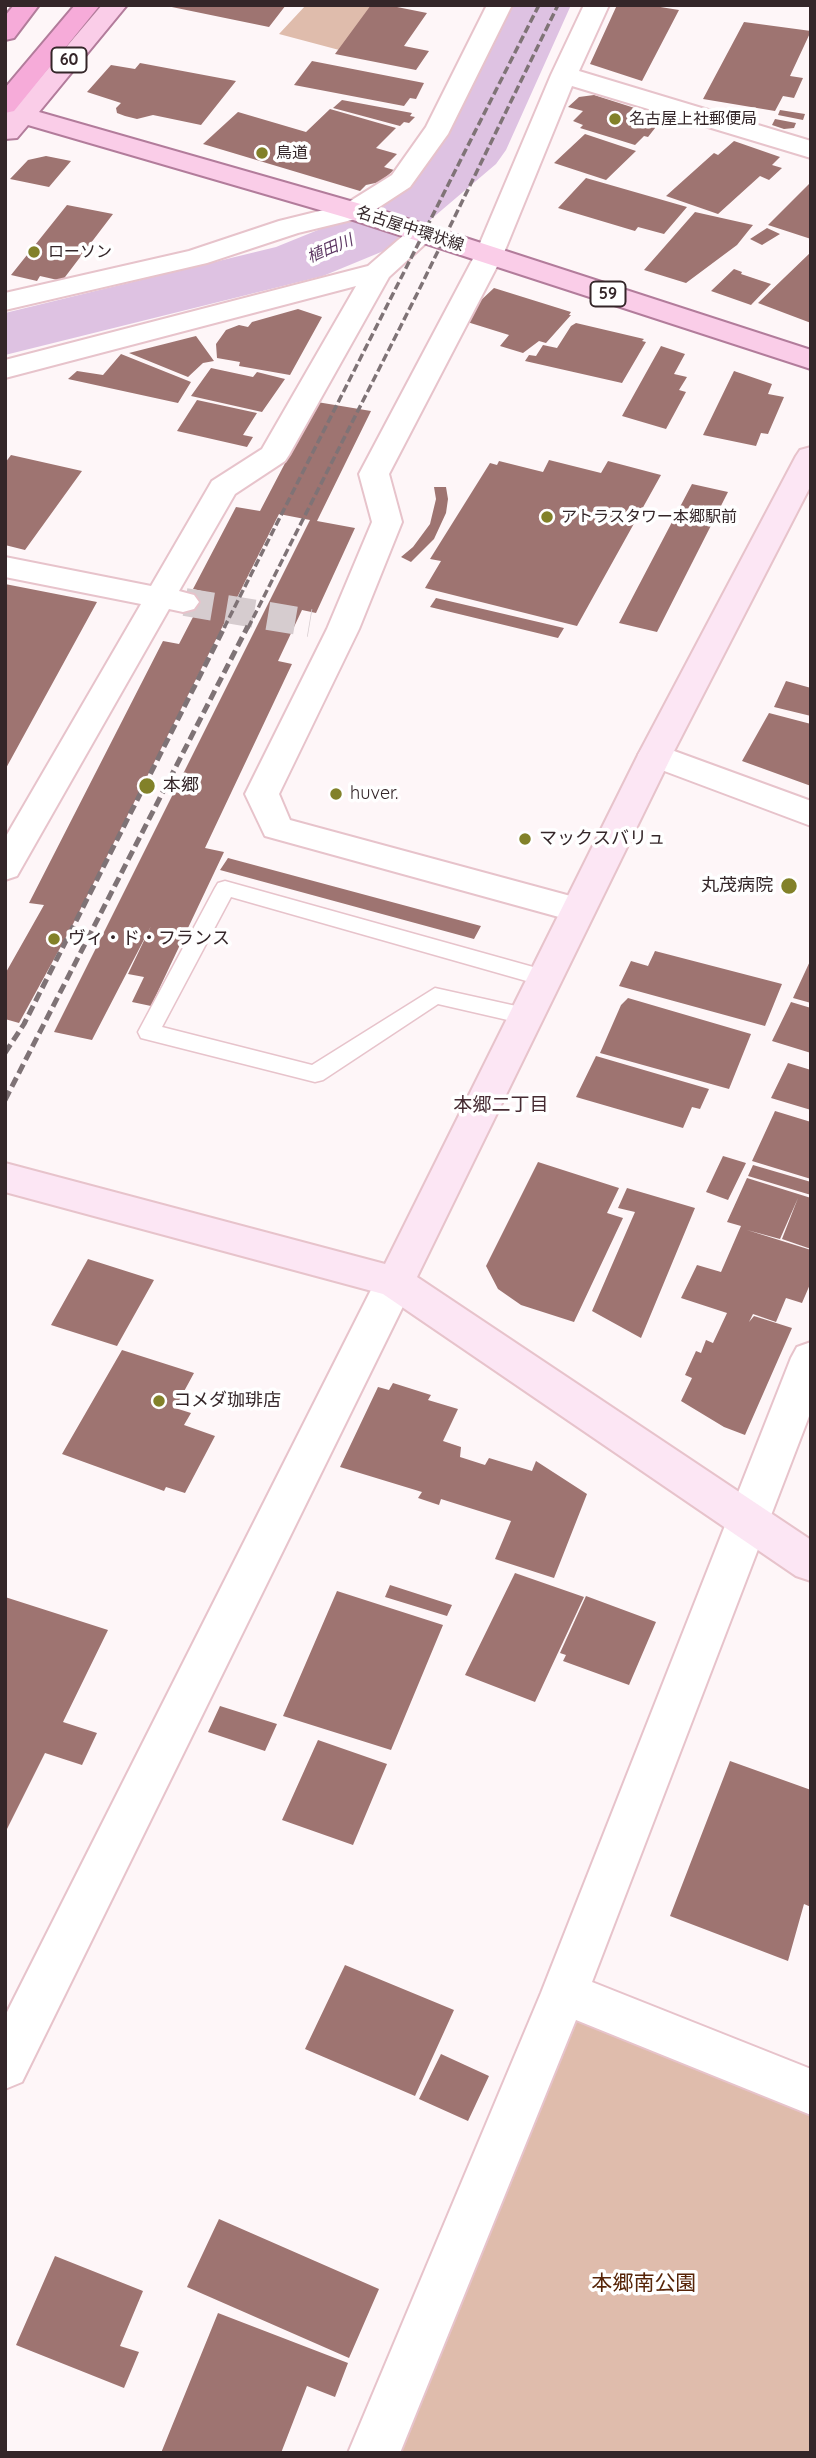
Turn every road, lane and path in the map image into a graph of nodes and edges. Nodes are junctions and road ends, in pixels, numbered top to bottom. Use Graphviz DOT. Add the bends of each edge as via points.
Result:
graph roads {
  1 [pos="20,5"];
  2 [pos="27,5"];
  3 [pos="88,5"];
  4 [pos="115,5"];
  5 [pos="500,5"];
  6 [pos="597,5"];
  7 [pos="5,22"];
  8 [pos="5,33"];
  9 [pos="564,75"];
  10 [pos="11,110"];
  11 [pos="5,135"];
  12 [pos="808,142"];
  13 [pos="364,214"];
  14 [pos="414,231"];
  15 [pos="489,255"];
  16 [pos="378,272"];
  17 [pos="5,302"];
  18 [pos="811,360"];
  19 [pos="18,367"];
  20 [pos="5,398"];
  21 [pos="811,456"];
  22 [pos="5,567"];
  23 [pos="172,600"];
  24 [pos="310,623"];
  25 [pos="343,629"];
  26 [pos="655,755"];
  27 [pos="811,814"];
  28 [pos="5,868"];
  29 [pos="578,910"];
  30 [pos="544,978"];
  31 [pos="525,1016"];
  32 [pos="7,1180"];
  33 [pos="395,1282"];
  34 [pos="811,1358"];
  35 [pos="747,1520"];
  36 [pos="811,1563"];
  37 [pos="564,1993"];
  38 [pos="5,2066"];
  39 [pos="811,2092"];
  40 [pos="374,2453"];
  1 -- 7 [label="highway"];
  2 -- 8 [label="highway"];
  3 -- 10 [label="highway"];
  4 -- 10 [label="main road, 60"];
  5 -- 13 [label="street" via="439,128 401,181"];
  6 -- 9 [label="street"];
  9 -- 12 [label="street"];
  9 -- 15 [label="street"];
  10 -- 11 [label="main road, 60"];
  10 -- 13 [label="main road, 名古屋中環状線 / 59"];
  13 -- 14 [label="main road, 名古屋中環状線 / 59"];
  13 -- 17 [label="street" via="289,226 197,257"];
  14 -- 15 [label="main road, 名古屋中環状線 / 59"];
  14 -- 16 [label="street"];
  15 -- 18 [label="main road, 名古屋中環状線 / 59"];
  15 -- 25 [label="street" via="374,474 387,522"];
  16 -- 19 [label="street"];
  16 -- 23 [label="street" via="274,455 223,488"];
  19 -- 20 [label="street"];
  21 -- 26 [label="street"];
  22 -- 23 [label="street"];
  23 -- 28 [label="street"];
  24 -- 25 [label="street"];
  25 -- 29 [label="street" via="261,794 277,828"];
  26 -- 27 [label="street"];
  26 -- 29 [label="street"];
  29 -- 30 [label="street"];
  30 -- 31 [label="street"];
  30 -- 31 [label="lane" via="225,888 149,1032 315,1074 435,996"];
  31 -- 33 [label="street"];
  32 -- 33 [label="street"];
  33 -- 35 [label="street"];
  33 -- 38 [label="street"];
  34 -- 35 [label="street"];
  35 -- 36 [label="street"];
  35 -- 37 [label="street"];
  37 -- 39 [label="street"];
  37 -- 40 [label="street"];
}
